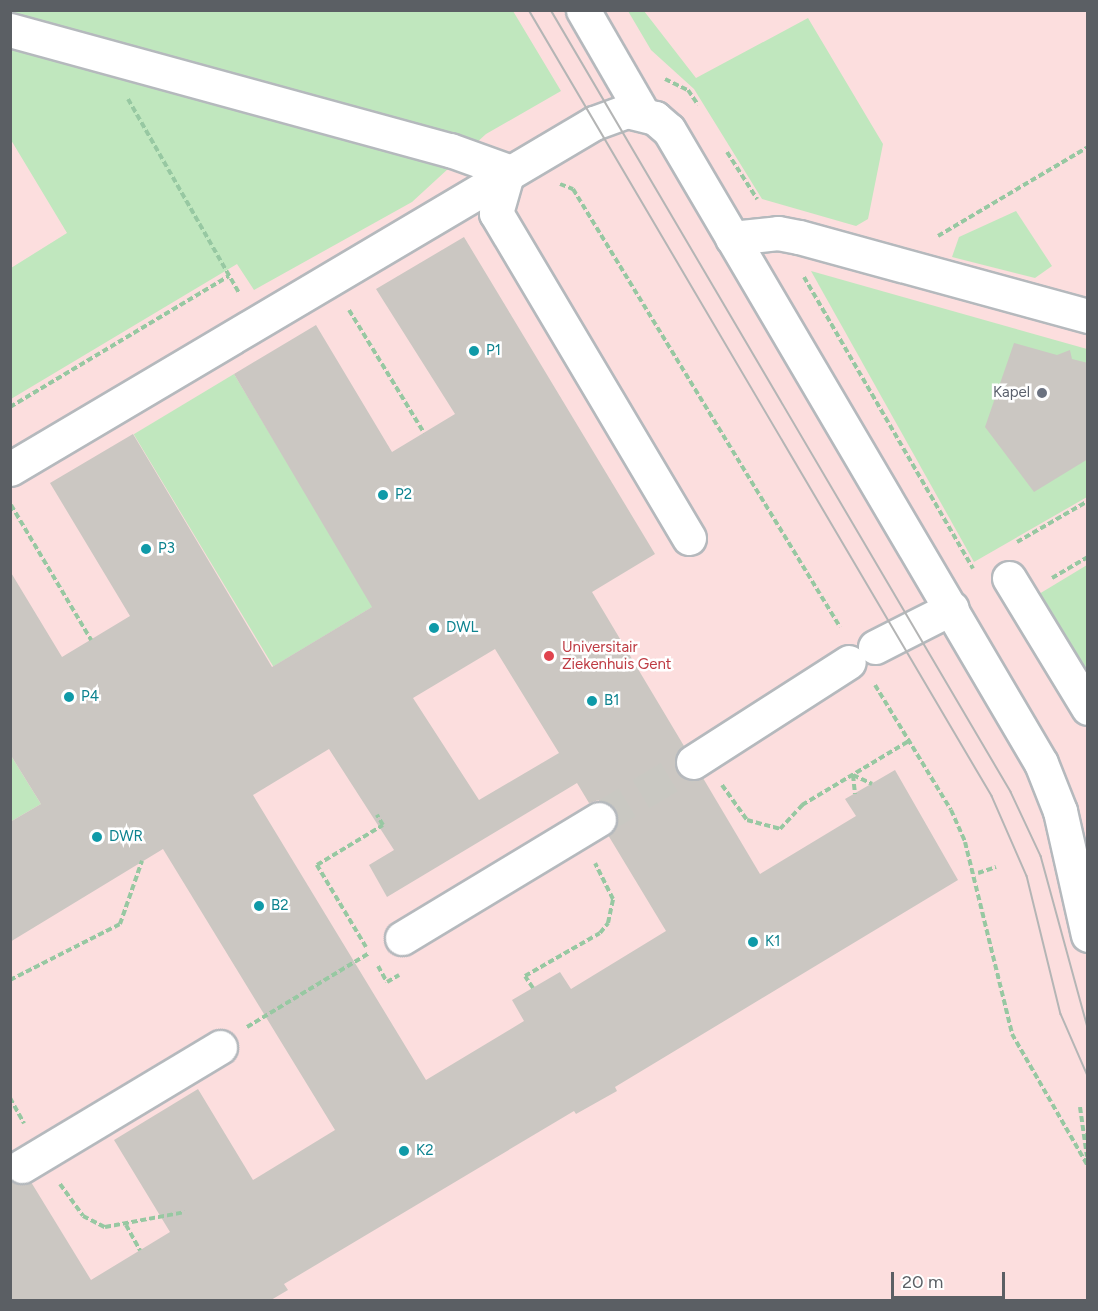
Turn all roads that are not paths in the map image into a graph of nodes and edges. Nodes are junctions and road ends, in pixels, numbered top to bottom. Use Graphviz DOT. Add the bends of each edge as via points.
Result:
graph roads {
  1 [pos="583,10"];
  2 [pos="10,30"];
  3 [pos="643,114"];
  4 [pos="508,171"];
  5 [pos="732,238"];
  6 [pos="1088,316"];
  7 [pos="10,469"];
  8 [pos="688,538"];
  9 [pos="995,570"];
  10 [pos="952,608"];
  11 [pos="1088,708"];
  12 [pos="704,770"];
  13 [pos="599,819"];
  14 [pos="1088,935"];
  15 [pos="402,938"];
  16 [pos="220,1047"];
  17 [pos="31,1160"];
  1 -- 3 [label="lane"];
  2 -- 4 [label="lane"];
  3 -- 4 [label="lane" via="612,114"];
  3 -- 5 [label="lane" via="669,130"];
  4 -- 7 [label="lane"];
  4 -- 8 [label="lane" via="496,213"];
  5 -- 6 [label="lane" via="778,233"];
  5 -- 10 [label="lane"];
  9 -- 11 [label="lane"];
  10 -- 12 [label="lane" via="862,654"];
  10 -- 14 [label="lane" via="1041,763 1060,811"];
  13 -- 15 [label="lane"];
  16 -- 17 [label="lane"];
}
